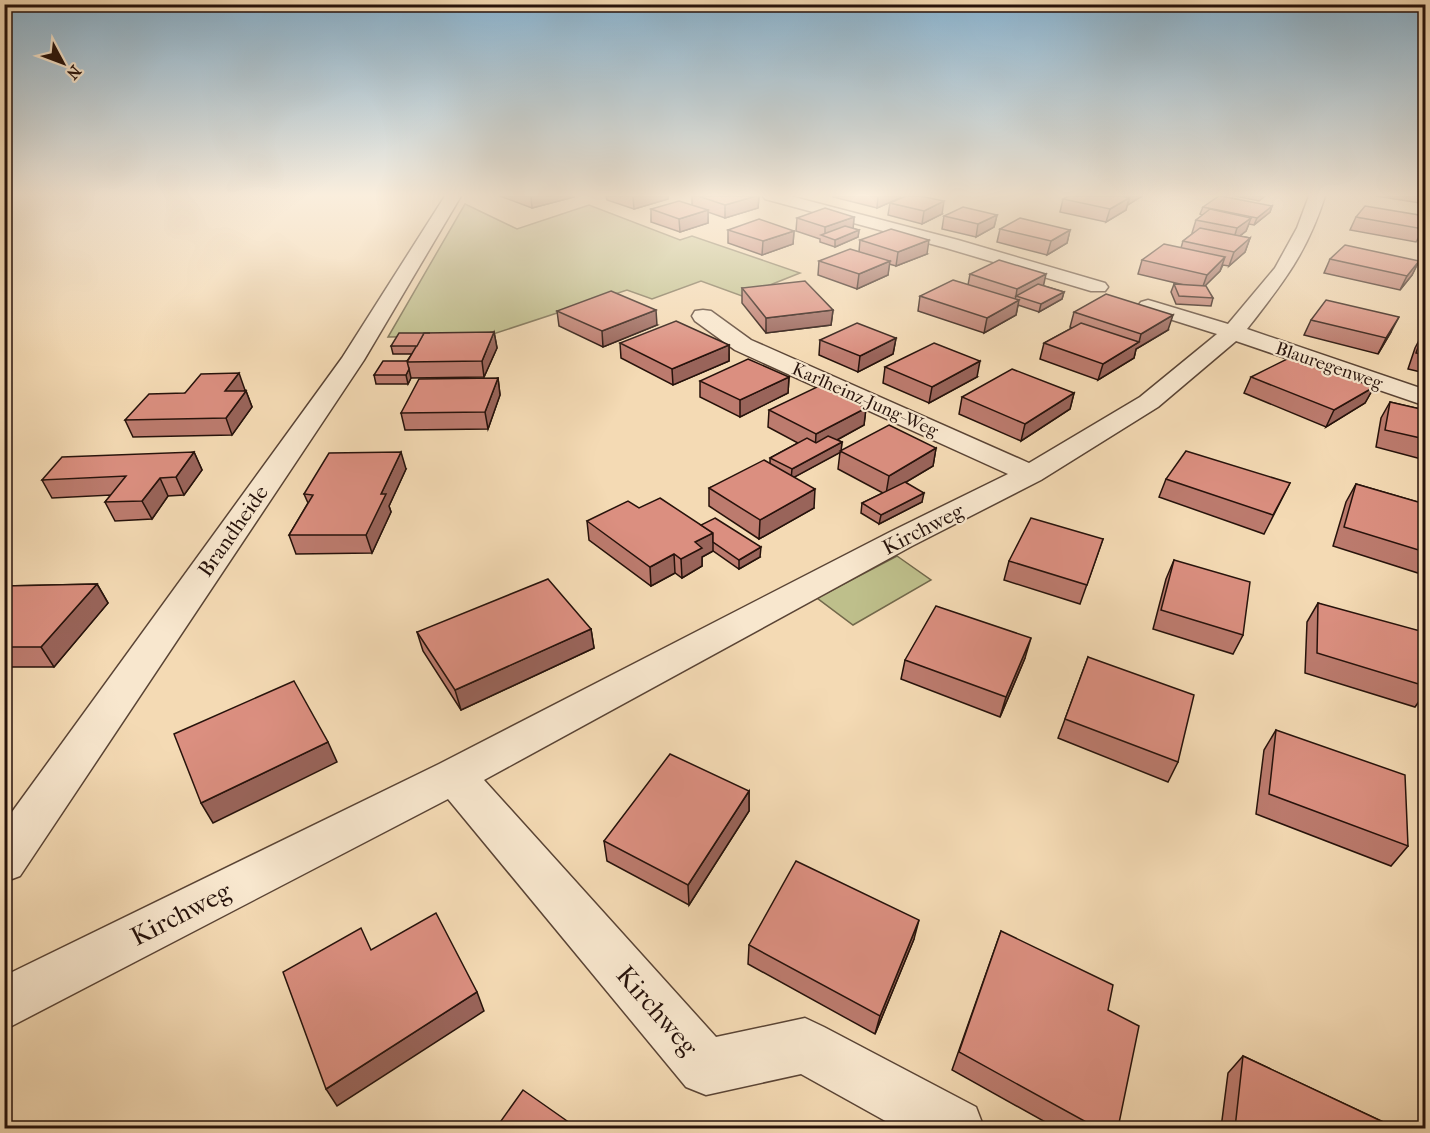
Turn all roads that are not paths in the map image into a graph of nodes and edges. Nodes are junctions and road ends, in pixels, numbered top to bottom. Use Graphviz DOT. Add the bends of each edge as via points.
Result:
graph roads {
  1 [pos="420,249"];
  2 [pos="968,249"];
  3 [pos="1295,249"];
  4 [pos="1098,287"];
  5 [pos="1148,306"];
  6 [pos="703,316"];
  7 [pos="1233,332"];
  8 [pos="1425,399"];
  9 [pos="1031,474"];
  10 [pos="454,776"];
  11 [pos="4,861"];
  12 [pos="4,1004"];
  13 [pos="955,1128"];
  1 -- 11 [label="street, Brandheide" via="352,360"];
  2 -- 4 [label="street"];
  3 -- 7 [label="street, Kirchweg" via="1283,270"];
  5 -- 7 [label="street, Blauregenweg"];
  6 -- 9 [label="street, Karlheinz-Jung-Weg" via="743,345"];
  7 -- 8 [label="street, Blauregenweg"];
  7 -- 9 [label="street, Kirchweg" via="1149,402"];
  9 -- 10 [label="street, Kirchweg"];
  10 -- 12 [label="street, Kirchweg"];
  10 -- 13 [label="street, Kirchweg" via="706,1067 805,1046"];
}
